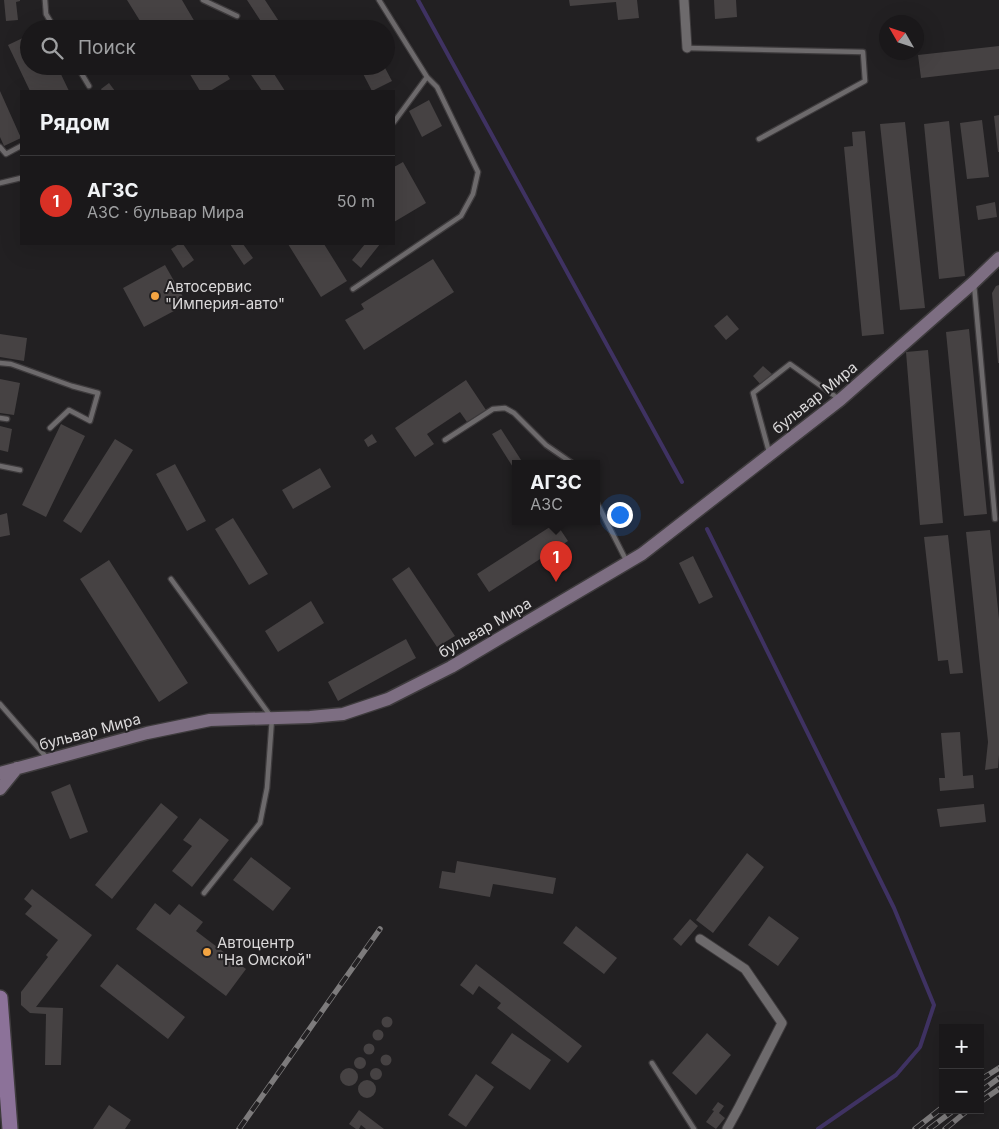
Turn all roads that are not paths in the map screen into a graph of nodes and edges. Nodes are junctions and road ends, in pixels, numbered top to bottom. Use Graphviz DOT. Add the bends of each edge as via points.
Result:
graph roads {
  1 [pos="45,0"];
  2 [pos="203,0"];
  3 [pos="379,0"];
  4 [pos="684,0"];
  5 [pos="238,16"];
  6 [pos="50,20"];
  7 [pos="391,20"];
  8 [pos="395,26"];
  9 [pos="687,48"];
  10 [pos="82,75"];
  11 [pos="427,77"];
  12 [pos="89,86"];
  13 [pos="395,121"];
  14 [pos="759,139"];
  15 [pos="0,147"];
  16 [pos="20,147"];
  17 [pos="20,178"];
  18 [pos="0,184"];
  19 [pos="999,258"];
  20 [pos="974,282"];
  21 [pos="353,289"];
  22 [pos="0,363"];
  23 [pos="840,400"];
  24 [pos="0,418"];
  25 [pos="7,420"];
  26 [pos="50,428"];
  27 [pos="445,440"];
  28 [pos="770,455"];
  29 [pos="568,460"];
  30 [pos="0,466"];
  31 [pos="20,470"];
  32 [pos="600,509"];
  33 [pos="995,519"];
  34 [pos="628,563"];
  35 [pos="171,579"];
  36 [pos="0,704"];
  37 [pos="272,718"];
  38 [pos="49,760"];
  39 [pos="17,768"];
  40 [pos="0,773"];
  41 [pos="0,789"];
  42 [pos="204,893"];
  43 [pos="700,939"];
  44 [pos="0,998"];
  45 [pos="652,1063"];
  46 [pos="10,1129"];
  47 [pos="694,1129"];
  48 [pos="727,1129"];
  1 -- 6 [label="lane"];
  2 -- 5 [label="lane"];
  3 -- 7 [label="lane"];
  4 -- 9 [label="street"];
  8 -- 11 [label="lane"];
  9 -- 14 [label="lane" via="863,52 865,81"];
  10 -- 12 [label="lane"];
  11 -- 13 [label="lane"];
  11 -- 21 [label="lane" via="437,87 478,172 473,194 461,216"];
  15 -- 16 [label="lane" via="6,154"];
  17 -- 18 [label="lane"];
  19 -- 20 [label="street, бульвар Мира"];
  20 -- 23 [label="street, бульвар Мира"];
  20 -- 33 [label="lane"];
  22 -- 26 [label="lane" via="98,393 90,421 69,410"];
  23 -- 28 [label="street, бульвар Мира"];
  23 -- 28 [label="lane" via="790,364 753,393"];
  24 -- 25 [label="lane"];
  27 -- 29 [label="lane" via="494,409 505,408"];
  28 -- 34 [label="street, бульвар Мира"];
  30 -- 31 [label="lane"];
  32 -- 34 [label="lane"];
  34 -- 37 [label="street, бульвар Мира" via="451,667 388,700 343,714"];
  35 -- 37 [label="lane"];
  36 -- 38 [label="lane"];
  37 -- 38 [label="street, бульвар Мира" via="210,720"];
  37 -- 42 [label="lane" via="267,788 260,822"];
  38 -- 39 [label="street, бульвар Мира"];
  39 -- 40 [label="street, бульвар Мира"];
  39 -- 41 [label="street"];
  43 -- 48 [label="street" via="745,969 782,1024"];
  44 -- 46 [label="main road"];
  45 -- 47 [label="lane"];
}
